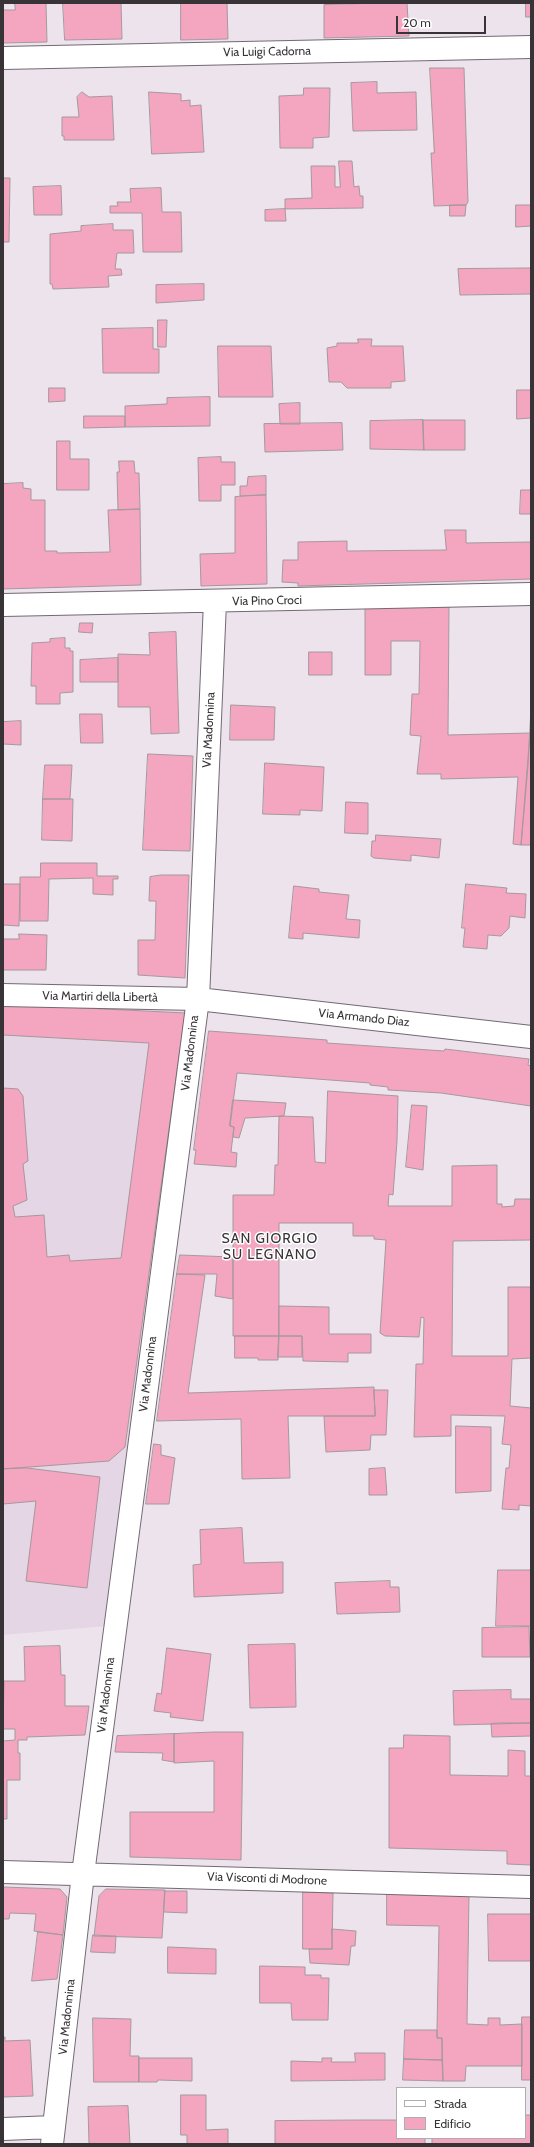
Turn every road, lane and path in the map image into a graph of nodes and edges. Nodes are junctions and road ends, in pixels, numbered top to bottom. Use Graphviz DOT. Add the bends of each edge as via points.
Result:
graph roads {
  1 [pos="531,47"];
  2 [pos="3,58"];
  3 [pos="531,594"];
  4 [pos="215,602"];
  5 [pos="3,605"];
  6 [pos="3,995"];
  7 [pos="198,999"];
  8 [pos="531,1037"];
  9 [pos="3,1872"];
  10 [pos="83,1874"];
  11 [pos="531,1887"];
  12 [pos="3,2129"];
  13 [pos="53,2136"];
  1 -- 2 [label="street, Via Luigi Cadorna"];
  3 -- 4 [label="street, Via Pino Croci"];
  4 -- 5 [label="street, Via Pino Croci"];
  4 -- 7 [label="street, Via Madonnina"];
  6 -- 7 [label="street, Via Martiri della Libertà"];
  7 -- 8 [label="street, Via Armando Diaz"];
  7 -- 10 [label="street, Via Madonnina"];
  9 -- 10 [label="street, Via Visconti di Modrone"];
  10 -- 11 [label="street, Via Visconti di Modrone"];
  10 -- 13 [label="street, Via Madonnina"];
  12 -- 13 [label="street"];
}
